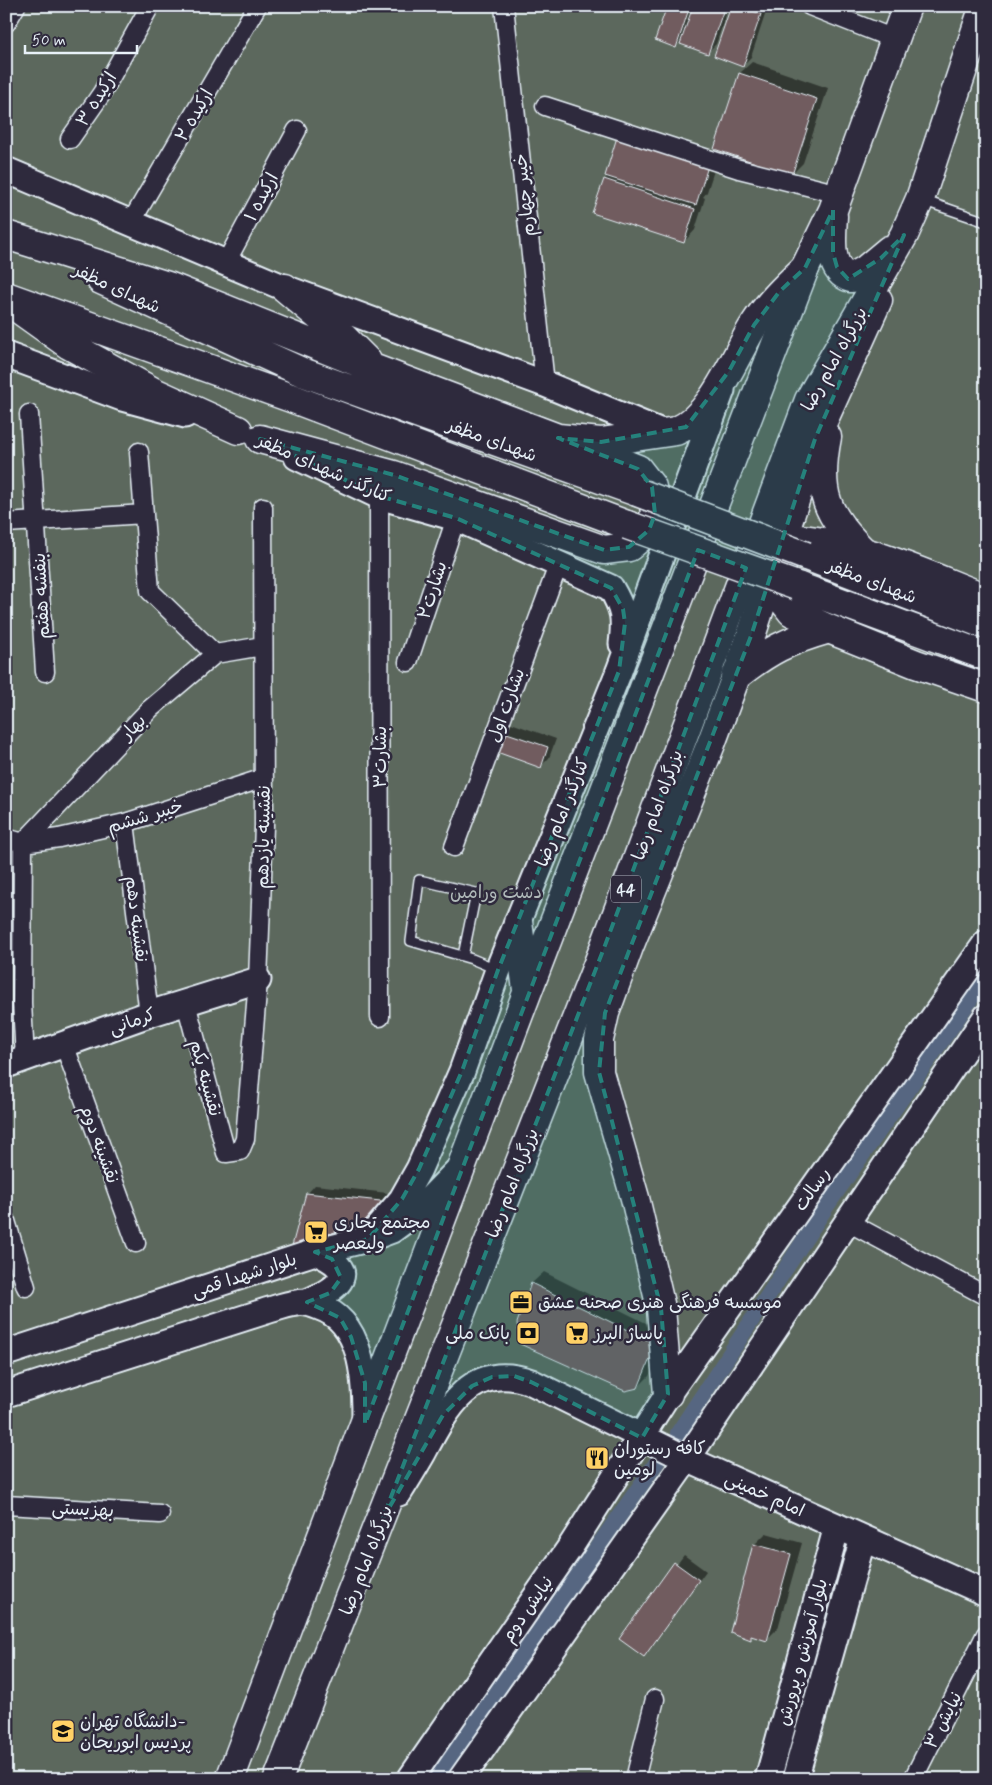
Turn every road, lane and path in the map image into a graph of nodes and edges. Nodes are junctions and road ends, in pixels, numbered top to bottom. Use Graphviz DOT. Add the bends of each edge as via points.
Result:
graph roads {
  1 [pos="16,6"];
  2 [pos="150,6"];
  3 [pos="257,6"];
  4 [pos="504,6"];
  5 [pos="810,6"];
  6 [pos="907,6"];
  7 [pos="984,6"];
  8 [pos="6,23"];
  9 [pos="894,39"];
  10 [pos="545,106"];
  11 [pos="298,130"];
  12 [pos="70,139"];
  13 [pos="6,170"];
  14 [pos="920,199"];
  15 [pos="836,202"];
  16 [pos="986,222"];
  17 [pos="130,224"];
  18 [pos="904,235"];
  19 [pos="6,236"];
  20 [pos="225,264"];
  21 [pos="805,268"];
  22 [pos="285,288"];
  23 [pos="6,296"];
  24 [pos="6,300"];
  25 [pos="6,356"];
  26 [pos="375,369"];
  27 [pos="729,371"];
  28 [pos="545,384"];
  29 [pos="835,396"];
  30 [pos="29,414"];
  31 [pos="664,432"];
  32 [pos="249,435"];
  33 [pos="558,438"];
  34 [pos="139,452"];
  35 [pos="380,496"];
  36 [pos="263,507"];
  37 [pos="144,514"];
  38 [pos="456,518"];
  39 [pos="36,521"];
  40 [pos="6,523"];
  41 [pos="866,554"];
  42 [pos="558,563"];
  43 [pos="986,598"];
  44 [pos="986,625"];
  45 [pos="828,630"];
  46 [pos="263,646"];
  47 [pos="215,654"];
  48 [pos="986,656"];
  49 [pos="408,662"];
  50 [pos="619,671"];
  51 [pos="46,672"];
  52 [pos="735,677"];
  53 [pos="986,688"];
  54 [pos="264,778"];
  55 [pos="125,823"];
  56 [pos="6,838"];
  57 [pos="23,843"];
  58 [pos="454,847"];
  59 [pos="518,922"];
  60 [pos="986,943"];
  61 [pos="463,956"];
  62 [pos="498,970"];
  63 [pos="258,980"];
  64 [pos="527,993"];
  65 [pos="186,1003"];
  66 [pos="149,1014"];
  67 [pos="986,1017"];
  68 [pos="380,1018"];
  69 [pos="64,1044"];
  70 [pos="16,1062"];
  71 [pos="226,1153"];
  72 [pos="463,1165"];
  73 [pos="6,1220"];
  74 [pos="848,1222"];
  75 [pos="368,1239"];
  76 [pos="136,1243"];
  77 [pos="315,1252"];
  78 [pos="26,1287"];
  79 [pos="986,1296"];
  80 [pos="307,1302"];
  81 [pos="6,1354"];
  82 [pos="6,1394"];
  83 [pos="668,1394"];
  84 [pos="365,1424"];
  85 [pos="642,1438"];
  86 [pos="687,1459"];
  87 [pos="6,1506"];
  88 [pos="160,1514"];
  89 [pos="382,1520"];
  90 [pos="837,1526"];
  91 [pos="863,1538"];
  92 [pos="986,1594"];
  93 [pos="986,1634"];
  94 [pos="655,1699"];
  95 [pos="230,1779"];
  96 [pos="278,1779"];
  97 [pos="410,1779"];
  98 [pos="461,1779"];
  99 [pos="635,1779"];
  100 [pos="768,1779"];
  101 [pos="795,1779"];
  102 [pos="914,1779"];
  1 -- 8 [label="street"];
  2 -- 12 [label="street, ارکیده ۳" via="102,93"];
  3 -- 17 [label="street, ارکیده ۲"];
  4 -- 28 [label="street, خیبر چهارم"];
  5 -- 9 [label="street"];
  6 -- 9 [label="main road"];
  7 -- 14 [label="main road, بزرگراه امام رضا / 44"];
  9 -- 15 [label="main road"];
  10 -- 15 [label="street"];
  11 -- 20 [label="street, ارکیده ۱"];
  13 -- 17 [label="main road"];
  14 -- 16 [label="lane"];
  14 -- 18 [label="main road, بزرگراه امام رضا / 44"];
  15 -- 18 [label="main road" via="833,253 837,267 845,276 851,278 865,270"];
  15 -- 21 [label="main road"];
  17 -- 20 [label="main road"];
  18 -- 29 [label="main road"];
  18 -- 89 [label="main road, بزرگراه امام رضا / 44" via="809,400 604,948"];
  19 -- 26 [label="main road" via="168,286"];
  19 -- 44 [label="main road, شهدای مظفر, bridge" via="302,372 637,492"];
  20 -- 22 [label="main road"];
  21 -- 27 [label="main road" via="780,291 754,325"];
  21 -- 64 [label="main road"];
  22 -- 26 [label="main road"];
  22 -- 28 [label="main road"];
  23 -- 48 [label="main road, شهدای مظفر, bridge" via="291,398"];
  24 -- 32 [label="main road" via="77,350 152,391"];
  25 -- 32 [label="main road, کنارگذر شهدای مظفر" via="122,398"];
  26 -- 33 [label="main road"];
  27 -- 31 [label="main road" via="686,427"];
  27 -- 50 [label="main road, کنارگذر امام رضا"];
  28 -- 31 [label="main road"];
  29 -- 41 [label="main road" via="825,446 823,486 830,514"];
  29 -- 52 [label="main road" via="815,439"];
  30 -- 39 [label="street, بنفشه هفتم"];
  31 -- 33 [label="main road" via="601,442"];
  32 -- 33 [label="main road" via="394,475 604,550 628,547 649,530 655,514 652,487 638,469"];
  32 -- 35 [label="main road, کنارگذر شهدای مظفر"];
  34 -- 37 [label="street"];
  35 -- 38 [label="main road, کنارگذر شهدای مظفر"];
  35 -- 68 [label="street, بشارت۳"];
  36 -- 46 [label="street, نقشینه یازدهم"];
  37 -- 39 [label="street"];
  37 -- 47 [label="street" via="150,591"];
  38 -- 42 [label="main road, کنارگذر شهدای مظفر"];
  38 -- 49 [label="street, بشارت۲"];
  39 -- 40 [label="street"];
  39 -- 51 [label="street, بنفشه هفتم"];
  41 -- 43 [label="main road"];
  41 -- 45 [label="main road" via="825,541 799,539 788,552 779,571 781,598 792,612"];
  42 -- 50 [label="main road, کنارگذر شهدای مظفر" via="611,588 623,608 625,623"];
  42 -- 58 [label="street, بشارت اول"];
  45 -- 52 [label="main road" via="794,639 762,656"];
  45 -- 53 [label="main road"];
  46 -- 47 [label="street"];
  46 -- 54 [label="street, نقشینه یازدهم"];
  47 -- 57 [label="street, بهار" via="150,709"];
  50 -- 59 [label="main road, کنارگذر امام رضا"];
  52 -- 83 [label="main road" via="628,947 605,1012 599,1040 599,1072 635,1198 661,1308"];
  54 -- 55 [label="street, خیبر ششم"];
  54 -- 63 [label="street, نقشینه یازدهم"];
  55 -- 57 [label="street, خیبر ششم"];
  55 -- 66 [label="street, نقشینه دهم"];
  56 -- 57 [label="street"];
  57 -- 70 [label="street" via="22,1002"];
  59 -- 62 [label="main road, کنارگذر امام رضا"];
  59 -- 64 [label="main road"];
  60 -- 83 [label="main road, رسالت"];
  61 -- 61 [label="lane" via="411,941 418,880 476,894"];
  61 -- 62 [label="lane"];
  62 -- 75 [label="main road, کنارگذر امام رضا" via="462,1071 419,1169 402,1199"];
  63 -- 65 [label="main road, کرمانی"];
  63 -- 71 [label="street, نقشینه یازدهم" via="245,1139 240,1151"];
  64 -- 72 [label="main road"];
  65 -- 66 [label="main road, کرمانی"];
  65 -- 71 [label="street, نقشینه یکم"];
  66 -- 69 [label="main road, کرمانی"];
  67 -- 74 [label="main road"];
  69 -- 70 [label="main road, کرمانی"];
  69 -- 76 [label="street, نقشینه دوم"];
  72 -- 75 [label="main road, بلوار شهدا قمی" via="418,1211 392,1230"];
  72 -- 84 [label="main road"];
  73 -- 78 [label="street"];
  74 -- 79 [label="street"];
  74 -- 86 [label="main road"];
  75 -- 77 [label="main road, بلوار شهدا قمی"];
  77 -- 80 [label="main road" via="332,1259 341,1272 341,1278 330,1293"];
  77 -- 81 [label="main road, بلوار شهدا قمی"];
  80 -- 82 [label="main road" via="296,1302"];
  80 -- 84 [label="main road" via="328,1309 340,1318 351,1337 361,1361 365,1384"];
  83 -- 85 [label="main road, رسالت"];
  84 -- 95 [label="main road"];
  85 -- 86 [label="main road, امام خمینی"];
  85 -- 89 [label="main road, امام خمینی" via="531,1382 514,1376 492,1376 472,1386 443,1415"];
  85 -- 97 [label="main road, نیایش دوم"];
  86 -- 90 [label="main road, امام خمینی"];
  86 -- 98 [label="main road"];
  87 -- 88 [label="street, بهزیستی"];
  89 -- 96 [label="main road, بزرگراه امام رضا / 44"];
  90 -- 91 [label="main road, امام خمینی"];
  90 -- 100 [label="main road, بلوار آموزش و پرورش"];
  91 -- 92 [label="main road, امام خمینی"];
  91 -- 101 [label="main road, بلوار آموزش و پرورش"];
  93 -- 102 [label="street, نیایش ۳"];
  94 -- 99 [label="street"];
}
